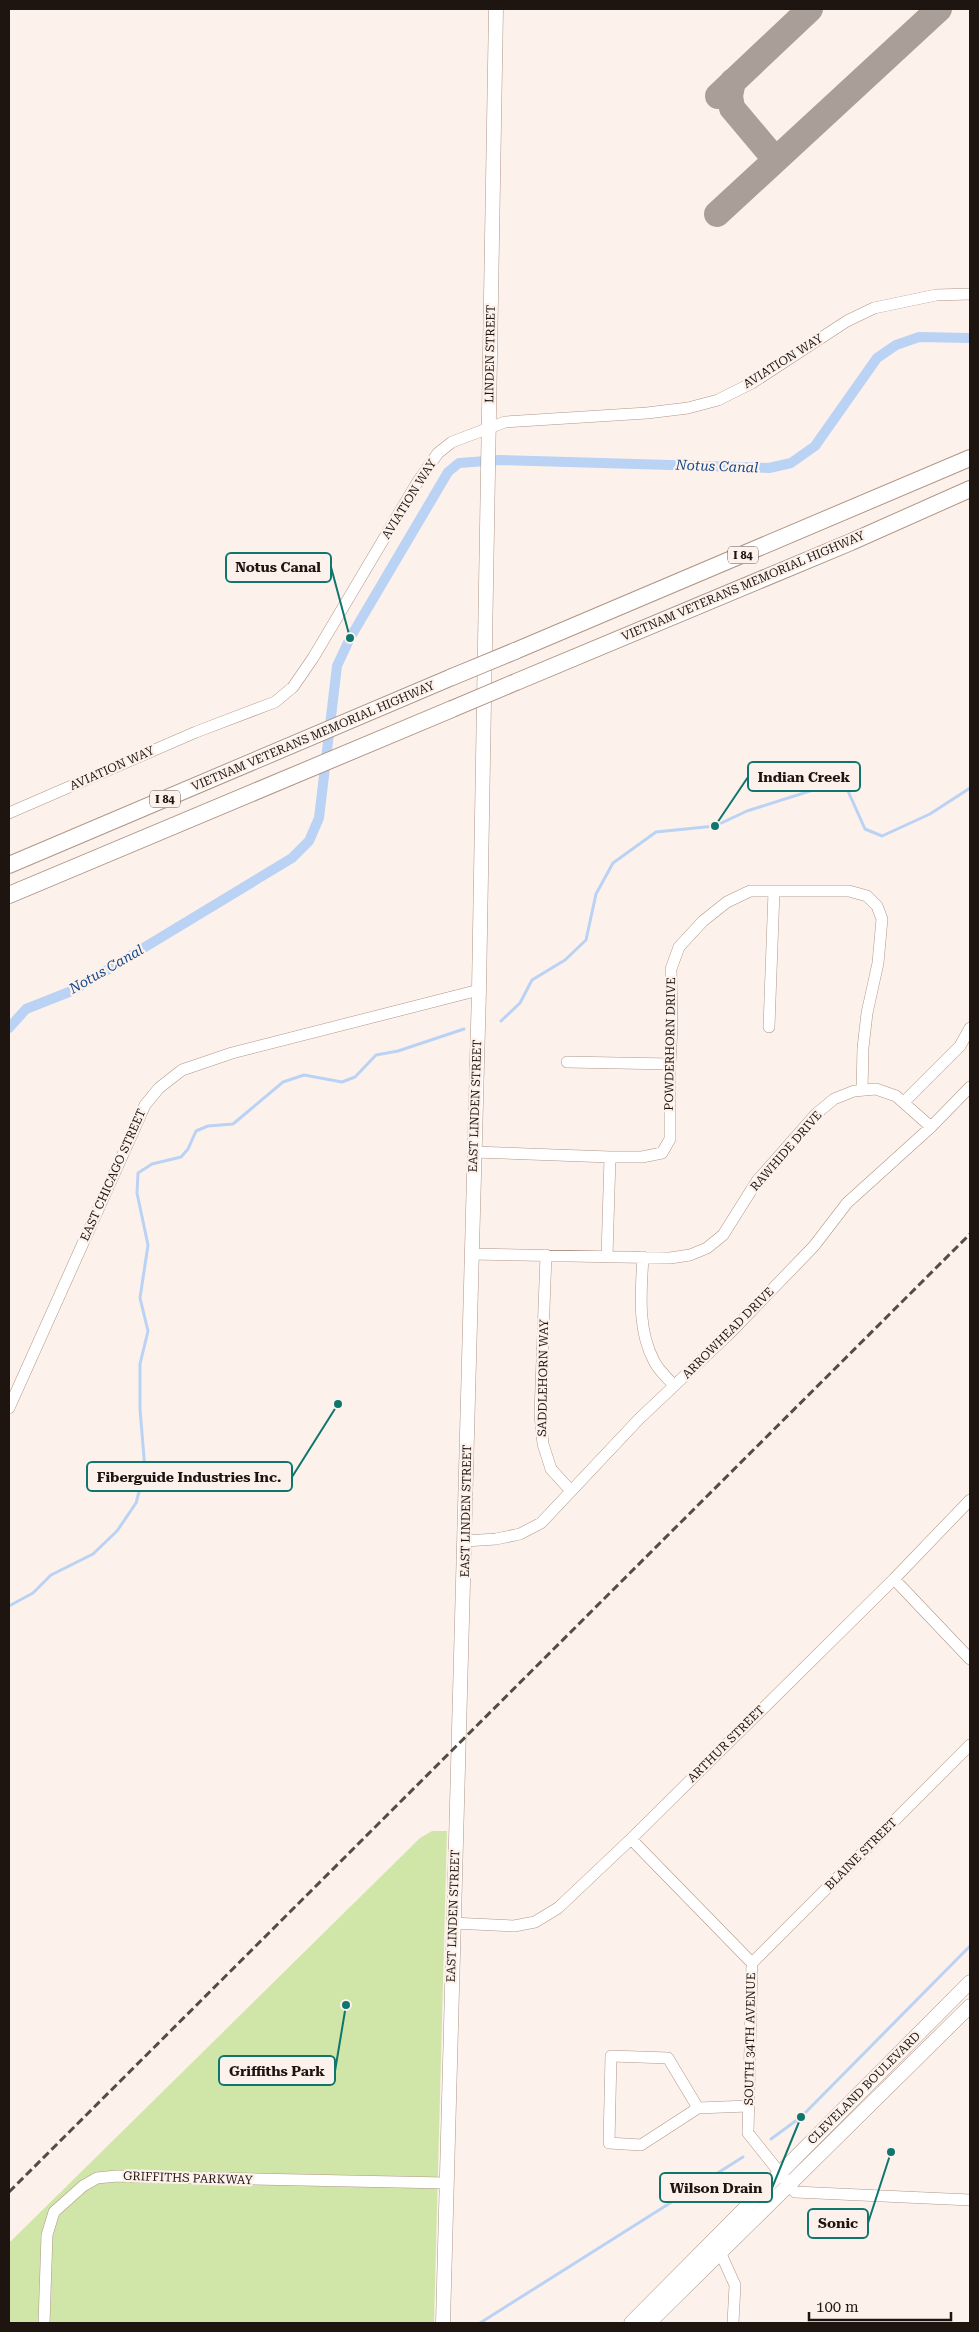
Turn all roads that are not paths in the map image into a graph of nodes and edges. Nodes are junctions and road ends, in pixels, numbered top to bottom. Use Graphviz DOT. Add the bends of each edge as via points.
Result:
graph roads {
  1 [pos="496,9"];
  2 [pos="970,294"];
  3 [pos="489,427"];
  4 [pos="970,458"];
  5 [pos="970,489"];
  6 [pos="484,699"];
  7 [pos="9,813"];
  8 [pos="9,865"];
  9 [pos="774,891"];
  10 [pos="9,895"];
  11 [pos="478,990"];
  12 [pos="770,1027"];
  13 [pos="970,1028"];
  14 [pos="567,1062"];
  15 [pos="670,1064"];
  16 [pos="970,1087"];
  17 [pos="862,1090"];
  18 [pos="904,1102"];
  19 [pos="931,1127"];
  20 [pos="474,1152"];
  21 [pos="610,1157"];
  22 [pos="471,1254"];
  23 [pos="546,1255"];
  24 [pos="607,1256"];
  25 [pos="643,1257"];
  26 [pos="674,1386"];
  27 [pos="9,1408"];
  28 [pos="572,1491"];
  29 [pos="970,1500"];
  30 [pos="465,1541"];
  31 [pos="894,1580"];
  32 [pos="970,1659"];
  33 [pos="970,1745"];
  34 [pos="631,1839"];
  35 [pos="452,1923"];
  36 [pos="752,1963"];
  37 [pos="970,1982"];
  38 [pos="970,2006"];
  39 [pos="748,2106"];
  40 [pos="698,2108"];
  41 [pos="784,2179"];
  42 [pos="445,2183"];
  43 [pos="970,2200"];
  44 [pos="716,2248"];
  45 [pos="44,2323"];
  46 [pos="443,2323"];
  47 [pos="631,2323"];
  48 [pos="649,2323"];
  49 [pos="734,2323"];
  1 -- 3 [label="main road, LINDEN STREET"];
  2 -- 3 [label="street, AVIATION WAY" via="936,295 874,308 847,321 752,383 718,400 647,413 505,422"];
  3 -- 6 [label="main road, LINDEN STREET"];
  3 -- 7 [label="street, AVIATION WAY" via="452,442 427,466 313,658 293,687 275,702 196,732"];
  4 -- 8 [label="highway, VIETNAM VETERANS MEMORIAL HIGHWAY / I 84, bridge"];
  5 -- 10 [label="highway, VIETNAM VETERANS MEMORIAL HIGHWAY / I 84, bridge" via="851,542"];
  6 -- 11 [label="main road, EAST LINDEN STREET"];
  9 -- 12 [label="street"];
  9 -- 15 [label="street, POWDERHORN DRIVE" via="750,891 727,902 703,921 679,947 671,969"];
  9 -- 17 [label="street, POWDERHORN DRIVE" via="849,891 867,896 878,906 882,919 878,963 864,1039"];
  11 -- 20 [label="main road, EAST LINDEN STREET"];
  11 -- 27 [label="street, EAST CHICAGO STREET" via="232,1053 182,1070 159,1088 143,1108"];
  13 -- 18 [label="street" via="960,1046"];
  14 -- 15 [label="street"];
  15 -- 21 [label="street, POWDERHORN DRIVE" via="670,1139 662,1153"];
  16 -- 19 [label="street, ARROWHEAD DRIVE"];
  17 -- 18 [label="street, RAWHIDE DRIVE" via="876,1089"];
  17 -- 25 [label="street, RAWHIDE DRIVE" via="834,1099 816,1114 757,1181 723,1236 690,1255"];
  18 -- 19 [label="street, RAWHIDE DRIVE"];
  19 -- 26 [label="street, ARROWHEAD DRIVE" via="847,1204 814,1246"];
  20 -- 21 [label="street, POWDERHORN DRIVE"];
  20 -- 22 [label="main road, EAST LINDEN STREET"];
  21 -- 24 [label="street"];
  22 -- 23 [label="street, RAWHIDE DRIVE"];
  22 -- 30 [label="main road, EAST LINDEN STREET"];
  23 -- 24 [label="street, RAWHIDE DRIVE"];
  23 -- 28 [label="street, SADDLEHORN WAY" via="540,1414 543,1444 551,1469"];
  24 -- 25 [label="street, RAWHIDE DRIVE"];
  25 -- 26 [label="street" via="641,1308 645,1340 655,1363"];
  26 -- 28 [label="street, ARROWHEAD DRIVE"];
  28 -- 30 [label="street, ARROWHEAD DRIVE" via="541,1523 520,1534"];
  29 -- 31 [label="street, ARTHUR STREET"];
  30 -- 35 [label="main road, EAST LINDEN STREET"];
  31 -- 32 [label="street"];
  31 -- 34 [label="street, ARTHUR STREET"];
  33 -- 36 [label="street, BLAINE STREET"];
  34 -- 35 [label="street, ARTHUR STREET" via="558,1908 535,1922 514,1926"];
  34 -- 36 [label="street, SOUTH 34TH AVENUE"];
  35 -- 42 [label="main road, EAST LINDEN STREET"];
  36 -- 39 [label="street, SOUTH 34TH AVENUE"];
  37 -- 41 [label="main road, CLEVELAND BOULEVARD"];
  38 -- 41 [label="main road, CLEVELAND BOULEVARD"];
  39 -- 40 [label="street"];
  39 -- 41 [label="street, SOUTH 34TH AVENUE" via="748,2133"];
  40 -- 40 [label="street" via="641,2145 609,2143 611,2056 668,2058"];
  41 -- 43 [label="street" via="795,2192"];
  41 -- 44 [label="main road, CLEVELAND BOULEVARD"];
  42 -- 45 [label="street, GRIFFITHS PARKWAY" via="97,2178 69,2196 54,2212 47,2235"];
  42 -- 46 [label="main road, EAST LINDEN STREET"];
  44 -- 47 [label="main road, CLEVELAND BOULEVARD"];
  44 -- 48 [label="main road, CLEVELAND BOULEVARD"];
  44 -- 49 [label="street" via="735,2285"];
}
